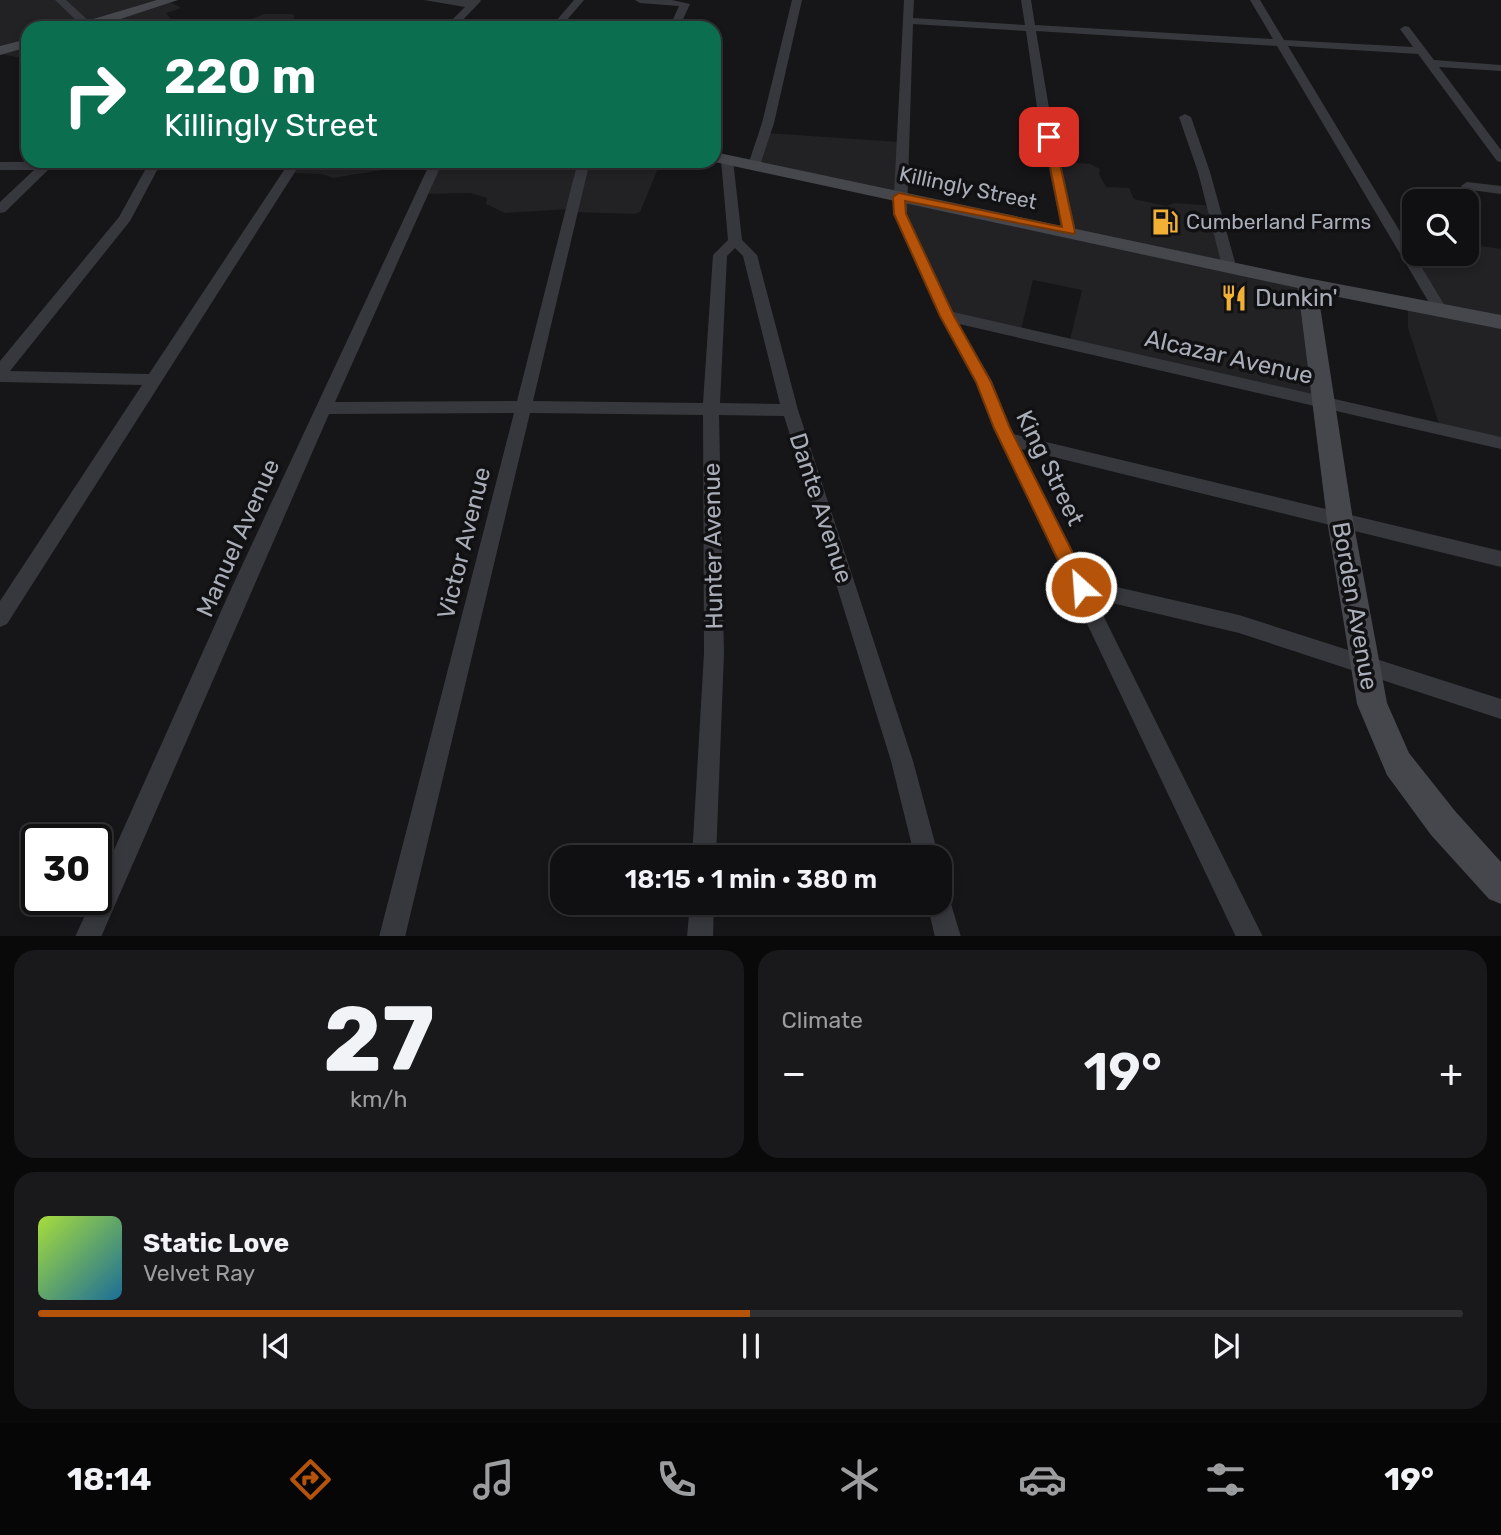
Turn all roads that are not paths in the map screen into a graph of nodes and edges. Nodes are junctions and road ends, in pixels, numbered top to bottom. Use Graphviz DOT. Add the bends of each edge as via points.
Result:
graph roads {
  1 [pos="60,0"];
  2 [pos="171,0"];
  3 [pos="429,0"];
  4 [pos="579,0"];
  5 [pos="640,0"];
  6 [pos="797,0"];
  7 [pos="909,0"];
  8 [pos="1026,0"];
  9 [pos="1255,0"];
  10 [pos="475,3"];
  11 [pos="77,21"];
  12 [pos="102,21"];
  13 [pos="456,21"];
  14 [pos="561,21"];
  15 [pos="677,21"];
  16 [pos="908,21"];
  17 [pos="1030,28"];
  18 [pos="1405,29"];
  19 [pos="1279,44"];
  20 [pos="21,45"];
  21 [pos="1,51"];
  22 [pos="1421,51"];
  23 [pos="21,58"];
  24 [pos="1429,63"];
  25 [pos="1501,68"];
  26 [pos="1185,117"];
  27 [pos="1501,158"];
  28 [pos="721,159"];
  29 [pos="754,165"];
  30 [pos="0,166"];
  31 [pos="21,166"];
  32 [pos="43,168"];
  33 [pos="152,168"];
  34 [pos="291,168"];
  35 [pos="434,168"];
  36 [pos="582,168"];
  37 [pos="1467,186"];
  38 [pos="1501,190"];
  39 [pos="899,197"];
  40 [pos="0,209"];
  41 [pos="1069,232"];
  42 [pos="735,241"];
  43 [pos="1229,266"];
  44 [pos="1307,284"];
  45 [pos="1441,311"];
  46 [pos="947,316"];
  47 [pos="1501,322"];
  48 [pos="0,374"];
  49 [pos="155,380"];
  50 [pos="1325,403"];
  51 [pos="524,407"];
  52 [pos="323,408"];
  53 [pos="711,410"];
  54 [pos="790,410"];
  55 [pos="1008,439"];
  56 [pos="1501,443"];
  57 [pos="1340,520"];
  58 [pos="1501,559"];
  59 [pos="1081,587"];
  60 [pos="0,618"];
  61 [pos="1367,667"];
  62 [pos="1501,709"];
  63 [pos="705,845"];
  64 [pos="924,845"];
  65 [pos="1501,887"];
  66 [pos="701,915"];
  67 [pos="942,915"];
  68 [pos="89,936"];
  69 [pos="392,936"];
  70 [pos="700,936"];
  71 [pos="948,936"];
  72 [pos="1250,936"];
  1 -- 11 [label="street"];
  2 -- 12 [label="main road"];
  3 -- 10 [label="street"];
  4 -- 14 [label="street"];
  5 -- 15 [label="street" via="685,4"];
  6 -- 29 [label="street"];
  7 -- 16 [label="street, King Street"];
  8 -- 17 [label="street"];
  9 -- 19 [label="street"];
  10 -- 13 [label="street"];
  16 -- 17 [label="street"];
  16 -- 39 [label="street, King Street"];
  17 -- 19 [label="street"];
  17 -- 41 [label="street"];
  18 -- 22 [label="street"];
  19 -- 22 [label="street"];
  19 -- 45 [label="street"];
  20 -- 21 [label="main road"];
  21 -- 23 [label="main road"];
  22 -- 24 [label="street"];
  24 -- 25 [label="street"];
  24 -- 27 [label="street"];
  26 -- 43 [label="street"];
  28 -- 29 [label="main road, Killingly Street"];
  28 -- 42 [label="street, Dante Avenue"];
  29 -- 39 [label="main road, Killingly Street"];
  30 -- 31 [label="street"];
  32 -- 40 [label="street"];
  33 -- 48 [label="street" via="125,218"];
  34 -- 49 [label="street"];
  35 -- 52 [label="street, Manuel Avenue"];
  36 -- 51 [label="street, Victor Avenue"];
  37 -- 38 [label="street"];
  39 -- 41 [label="main road, Killingly Street"];
  39 -- 46 [label="street, King Street" via="900,214"];
  41 -- 43 [label="main road, Killingly Street"];
  42 -- 53 [label="street, Hunter Avenue" via="720,255"];
  42 -- 54 [label="street, Dante Avenue" via="750,255"];
  43 -- 44 [label="main road, Killingly Street"];
  44 -- 45 [label="main road, Killingly Street"];
  44 -- 50 [label="main road, Borden Avenue"];
  45 -- 47 [label="main road, Killingly Street"];
  46 -- 50 [label="street, Alcazar Avenue"];
  46 -- 55 [label="street, King Street" via="984,382"];
  48 -- 49 [label="street"];
  49 -- 60 [label="street"];
  50 -- 56 [label="street, Alcazar Avenue"];
  50 -- 57 [label="main road, Borden Avenue"];
  51 -- 52 [label="street"];
  51 -- 53 [label="street"];
  51 -- 69 [label="street, Victor Avenue"];
  52 -- 68 [label="street, Manuel Avenue"];
  53 -- 54 [label="street"];
  53 -- 63 [label="street, Hunter Avenue" via="714,653"];
  54 -- 64 [label="street, Dante Avenue" via="902,761"];
  55 -- 57 [label="street"];
  55 -- 59 [label="street, King Street"];
  57 -- 58 [label="street"];
  57 -- 61 [label="main road, Borden Avenue"];
  59 -- 61 [label="street" via="1239,624"];
  59 -- 72 [label="street, King Street"];
  61 -- 62 [label="street"];
  61 -- 65 [label="main road, Borden Avenue" via="1372,704 1398,764"];
  66 -- 70 [label="street"];
  67 -- 71 [label="street"];
}
